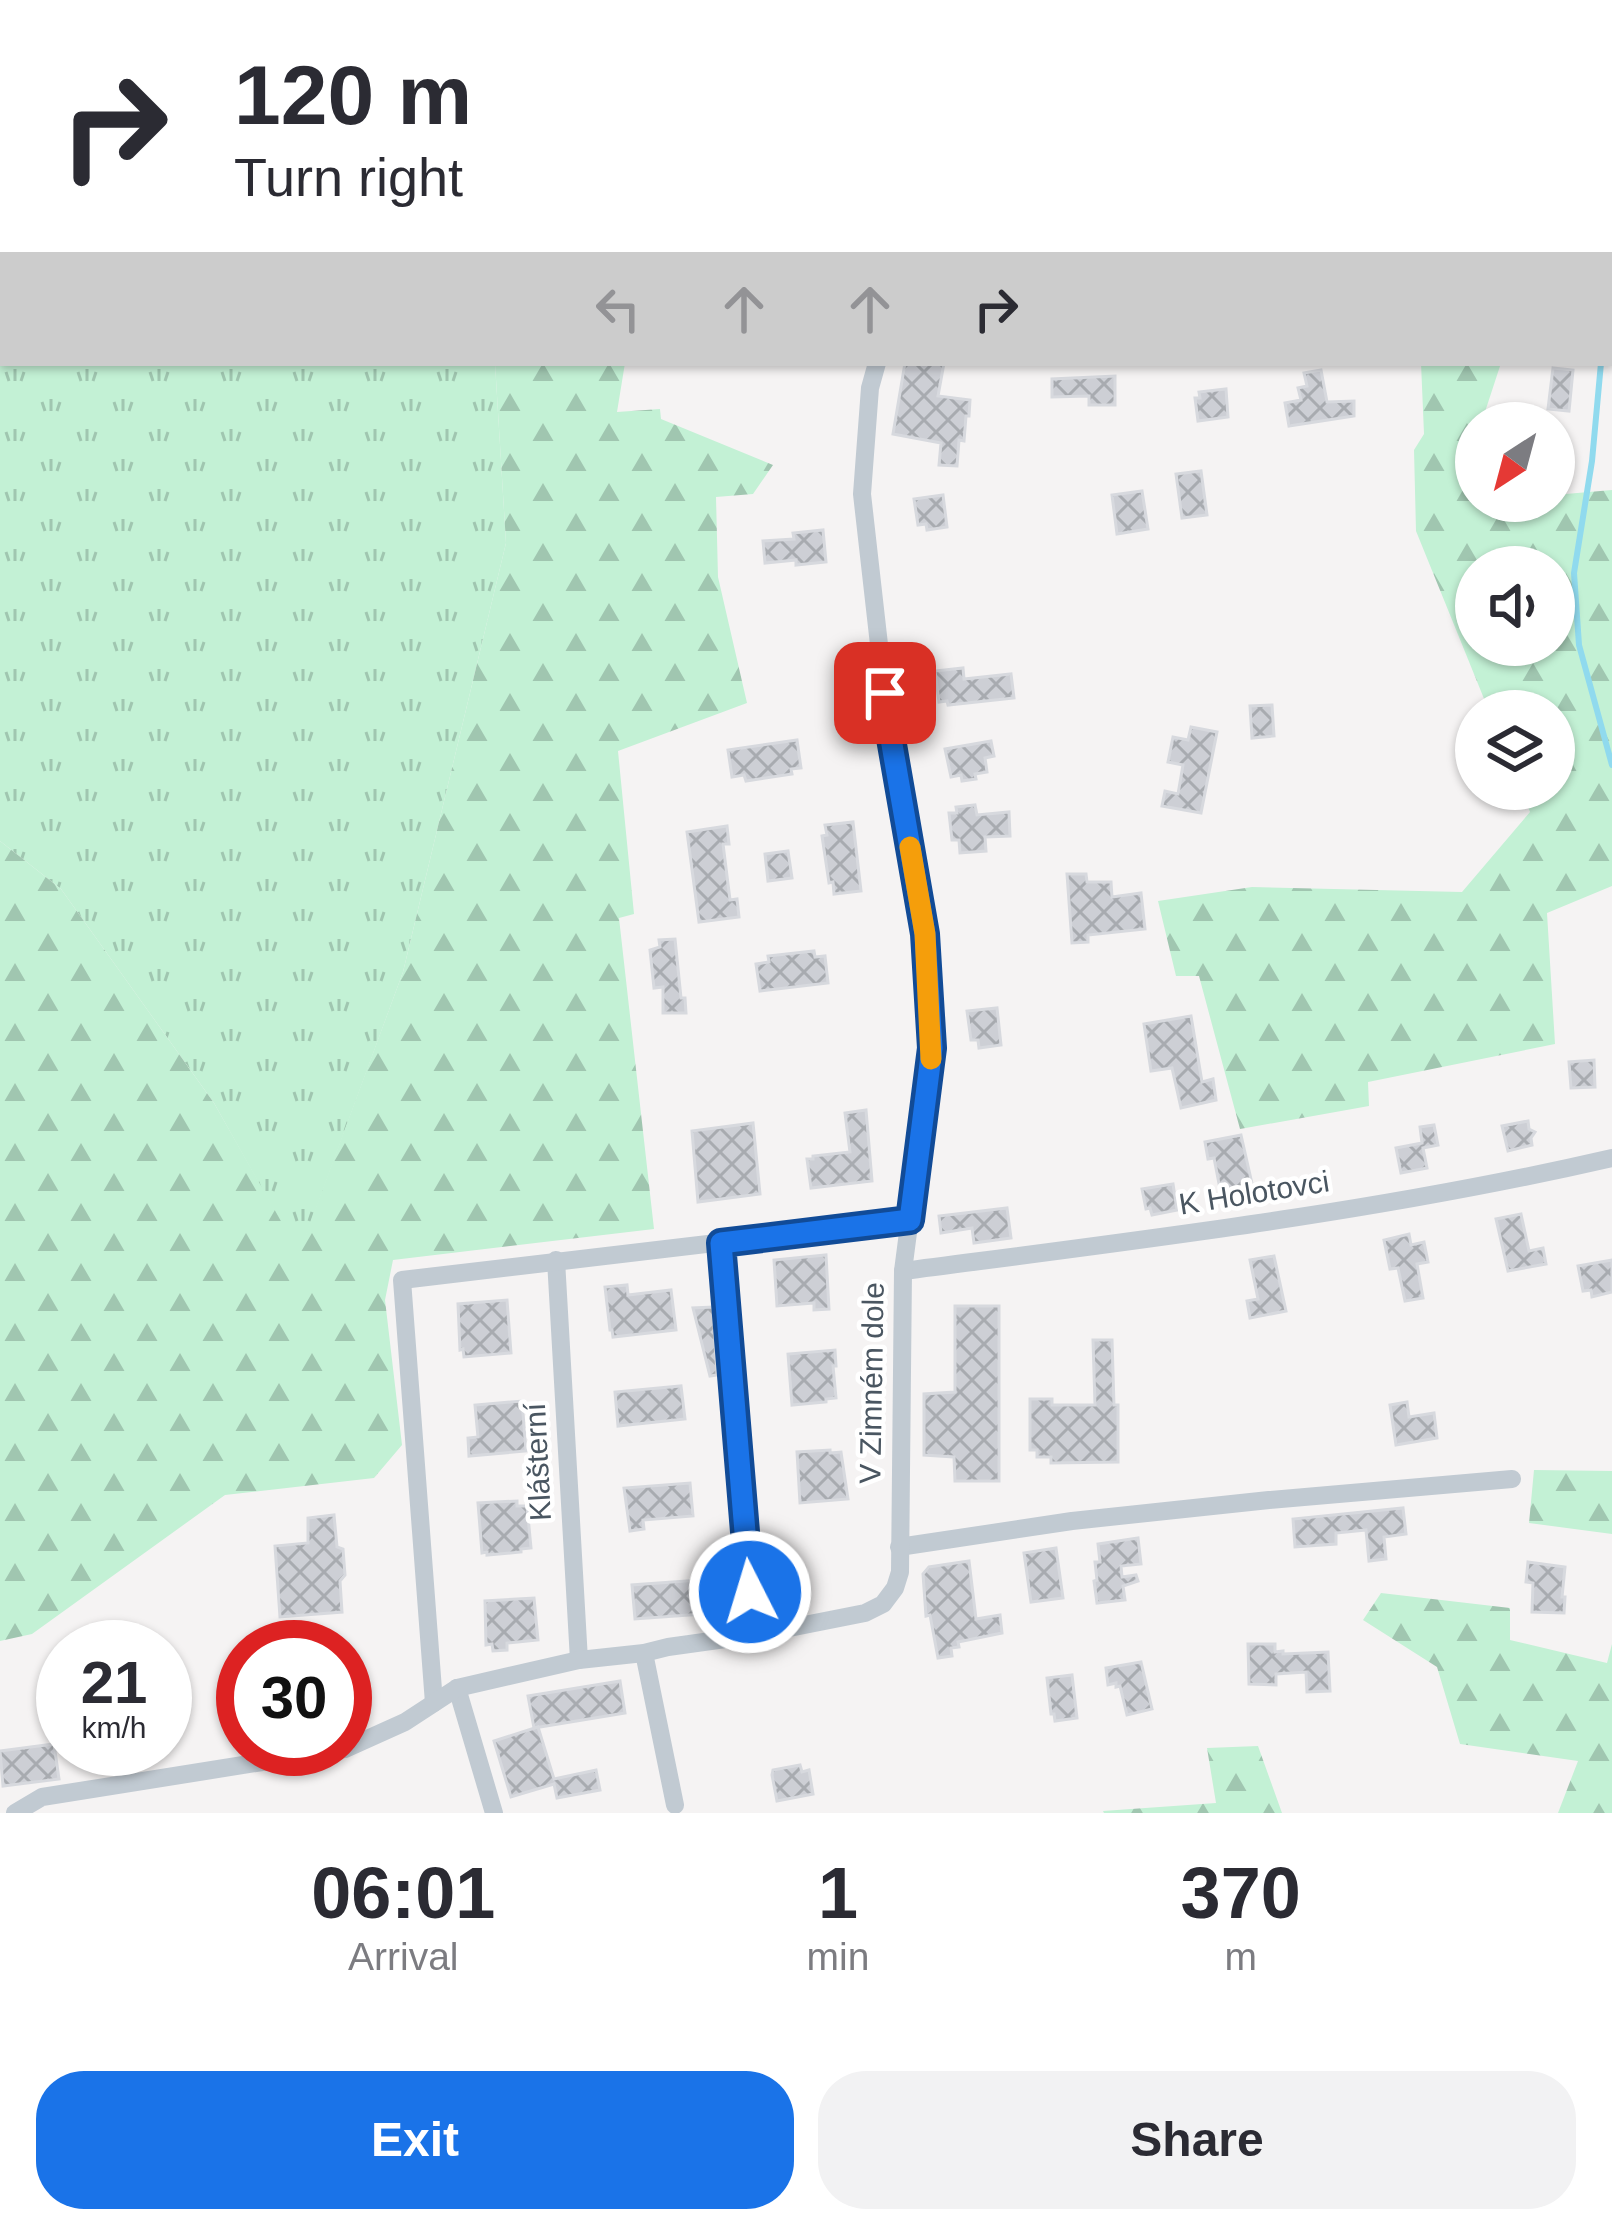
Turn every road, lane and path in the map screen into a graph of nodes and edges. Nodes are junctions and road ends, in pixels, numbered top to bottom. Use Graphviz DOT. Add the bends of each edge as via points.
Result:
graph roads {
  1 [pos="876,366"];
  2 [pos="1612,1158"];
  3 [pos="910,1220"];
  4 [pos="721,1243"];
  5 [pos="556,1260"];
  6 [pos="903,1271"];
  7 [pos="1513,1479"];
  8 [pos="899,1547"];
  9 [pos="754,1635"];
  10 [pos="644,1653"];
  11 [pos="579,1660"];
  12 [pos="457,1688"];
  13 [pos="434,1703"];
  14 [pos="372,1737"];
  15 [pos="216,1769"];
  16 [pos="675,1805"];
  17 [pos="15,1813"];
  18 [pos="494,1813"];
  1 -- 3 [label="street, V Zimném dole" via="862,494 890,733 925,934 932,1048"];
  2 -- 6 [label="street, K Holotovci" via="1238,1228"];
  3 -- 4 [label="street"];
  3 -- 6 [label="street, V Zimném dole"];
  4 -- 5 [label="street"];
  4 -- 9 [label="street"];
  5 -- 11 [label="street, Klášterní"];
  5 -- 13 [label="street" via="402,1280"];
  6 -- 8 [label="street, V Zimném dole"];
  7 -- 8 [label="street" via="1072,1521"];
  8 -- 9 [label="street, V Zimném dole" via="900,1572 883,1604"];
  9 -- 10 [label="street"];
  10 -- 11 [label="street"];
  10 -- 16 [label="street"];
  11 -- 12 [label="street"];
  12 -- 13 [label="street"];
  12 -- 18 [label="street"];
  13 -- 14 [label="street"];
  15 -- 17 [label="street" via="42,1797"];
}
